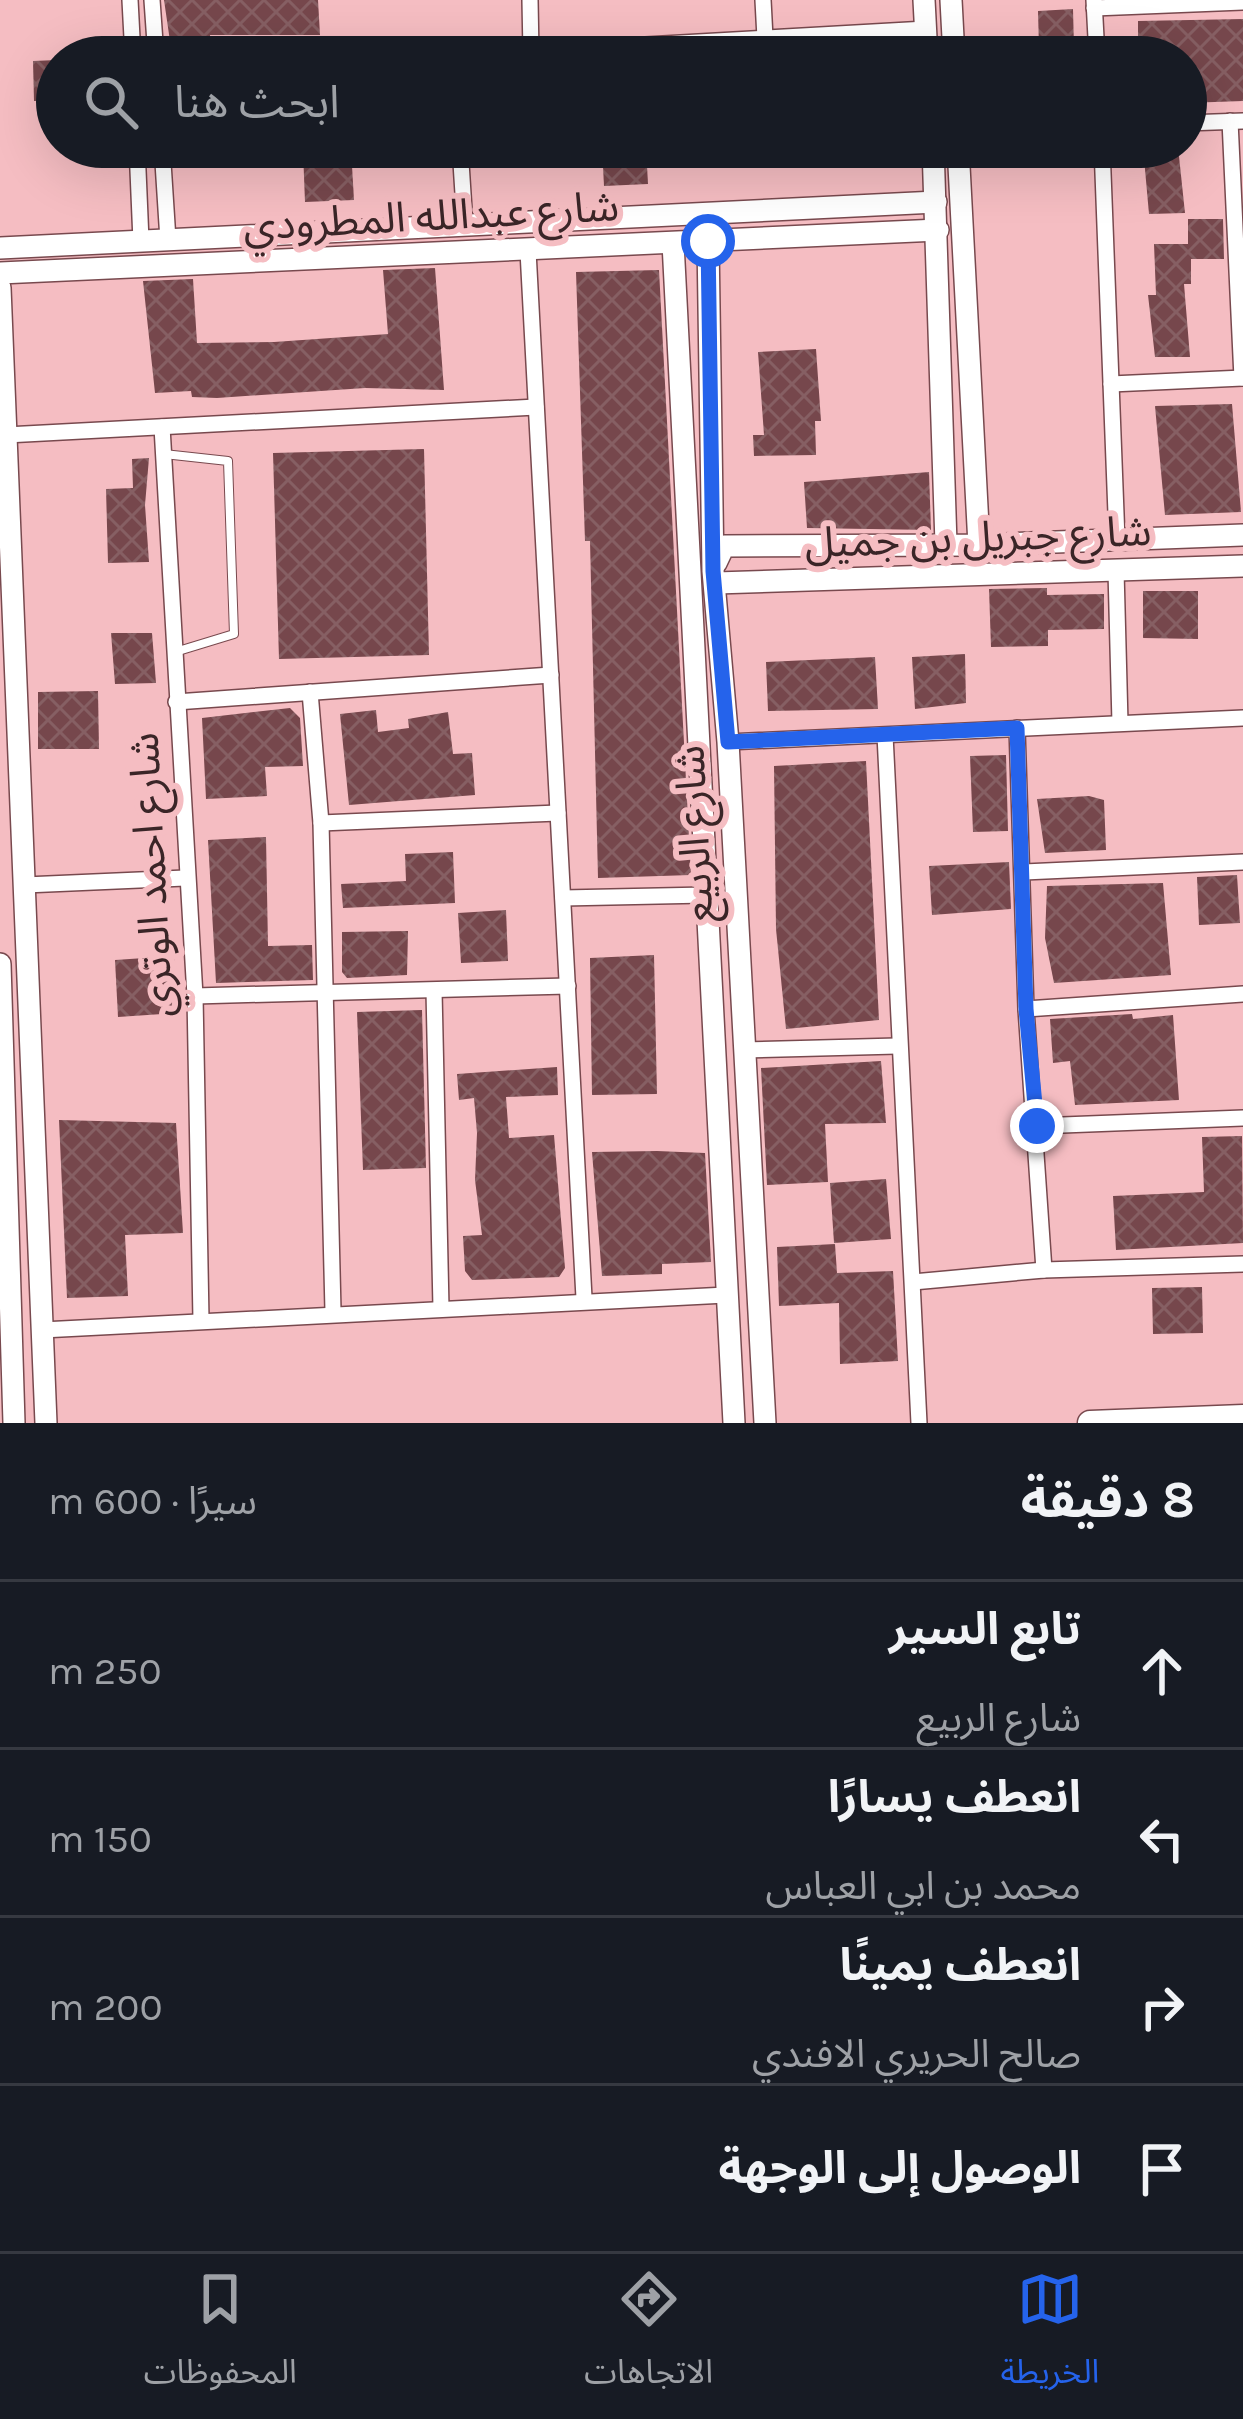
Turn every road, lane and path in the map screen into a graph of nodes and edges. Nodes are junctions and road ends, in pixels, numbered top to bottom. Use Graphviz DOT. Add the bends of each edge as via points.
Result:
graph roads {
  1 [pos="130,0"];
  2 [pos="152,0"];
  3 [pos="530,0"];
  4 [pos="763,0"];
  5 [pos="924,0"];
  6 [pos="951,0"];
  7 [pos="1221,2"];
  8 [pos="1243,2"];
  9 [pos="1094,4"];
  10 [pos="926,29"];
  11 [pos="132,36"];
  12 [pos="155,36"];
  13 [pos="531,36"];
  14 [pos="765,36"];
  15 [pos="801,36"];
  16 [pos="926,36"];
  17 [pos="953,36"];
  18 [pos="1096,36"];
  19 [pos="1236,121"];
  20 [pos="138,168"];
  21 [pos="163,168"];
  22 [pos="461,168"];
  23 [pos="934,168"];
  24 [pos="959,168"];
  25 [pos="1103,168"];
  26 [pos="936,202"];
  27 [pos="465,225"];
  28 [pos="938,230"];
  29 [pos="168,240"];
  30 [pos="142,241"];
  31 [pos="708,241"];
  32 [pos="673,243"];
  33 [pos="0,248"];
  34 [pos="528,251"];
  35 [pos="0,273"];
  36 [pos="0,289"];
  37 [pos="1242,378"];
  38 [pos="1111,384"];
  39 [pos="536,407"];
  40 [pos="162,427"];
  41 [pos="6,435"];
  42 [pos="164,454"];
  43 [pos="978,536"];
  44 [pos="1243,536"];
  45 [pos="948,537"];
  46 [pos="1118,540"];
  47 [pos="1243,566"];
  48 [pos="1116,571"];
  49 [pos="722,583"];
  50 [pos="174,652"];
  51 [pos="551,675"];
  52 [pos="310,692"];
  53 [pos="176,702"];
  54 [pos="1243,718"];
  55 [pos="1120,723"];
  56 [pos="1017,728"];
  57 [pos="885,735"];
  58 [pos="728,742"];
  59 [pos="558,813"];
  60 [pos="321,823"];
  61 [pos="1243,862"];
  62 [pos="1024,872"];
  63 [pos="185,878"];
  64 [pos="25,885"];
  65 [pos="706,895"];
  66 [pos="563,898"];
  67 [pos="0,964"];
  68 [pos="568,986"];
  69 [pos="434,991"];
  70 [pos="324,992"];
  71 [pos="1243,994"];
  72 [pos="195,996"];
  73 [pos="1026,1009"];
  74 [pos="898,1046"];
  75 [pos="743,1050"];
  76 [pos="3,1085"];
  77 [pos="1243,1118"];
  78 [pos="1037,1126"];
  79 [pos="1243,1264"];
  80 [pos="1044,1270"];
  81 [pos="913,1282"];
  82 [pos="726,1295"];
  83 [pos="584,1298"];
  84 [pos="441,1308"];
  85 [pos="333,1311"];
  86 [pos="201,1320"];
  87 [pos="42,1330"];
  88 [pos="1243,1417"];
  89 [pos="14,1423"];
  90 [pos="46,1423"];
  91 [pos="734,1423"];
  92 [pos="765,1423"];
  93 [pos="919,1423"];
  94 [pos="1090,1423"];
  1 -- 11 [label="street"];
  2 -- 12 [label="street"];
  3 -- 13 [label="street"];
  4 -- 14 [label="street"];
  5 -- 10 [label="street"];
  6 -- 17 [label="street"];
  7 -- 8 [label="street"];
  7 -- 9 [label="street"];
  9 -- 18 [label="street"];
  10 -- 15 [label="street"];
  10 -- 16 [label="street"];
  19 -- 37 [label="street"];
  20 -- 30 [label="street"];
  21 -- 29 [label="street"];
  22 -- 27 [label="street"];
  23 -- 26 [label="street"];
  24 -- 43 [label="street"];
  25 -- 38 [label="street"];
  26 -- 27 [label="street, شارع عبدالله المطرودي"];
  26 -- 28 [label="street"];
  27 -- 29 [label="street, شارع عبدالله المطرودي"];
  28 -- 31 [label="street, شارع عبدالله المطرودي"];
  28 -- 45 [label="street"];
  29 -- 30 [label="street, شارع عبدالله المطرودي"];
  30 -- 33 [label="street, شارع عبدالله المطرودي"];
  31 -- 32 [label="street, شارع عبدالله المطرودي"];
  31 -- 49 [label="street, شارع الربيع"];
  32 -- 34 [label="street, شارع عبدالله المطرودي"];
  32 -- 65 [label="street, شارع الربيع"];
  34 -- 35 [label="street, شارع عبدالله المطرودي"];
  34 -- 39 [label="street"];
  36 -- 41 [label="street"];
  37 -- 38 [label="street"];
  38 -- 46 [label="street"];
  39 -- 40 [label="street"];
  39 -- 51 [label="street"];
  40 -- 41 [label="street"];
  40 -- 42 [label="street, شارع احمد الوتري"];
  41 -- 64 [label="street"];
  42 -- 50 [label="street, شارع احمد الوتري"];
  42 -- 50 [label="lane" via="228,461 236,603 234,634"];
  43 -- 45 [label="street, شارع جبريل بن جميل"];
  43 -- 46 [label="street, شارع جبريل بن جميل"];
  44 -- 46 [label="street, شارع جبريل بن جميل"];
  45 -- 49 [label="street, شارع جبريل بن جميل" via="724,546 716,562"];
  47 -- 48 [label="street, شارع جبريل بن جميل"];
  48 -- 49 [label="street, شارع جبريل بن جميل"];
  48 -- 55 [label="street"];
  49 -- 58 [label="street, شارع الربيع"];
  50 -- 53 [label="street, شارع احمد الوتري"];
  51 -- 52 [label="street"];
  51 -- 59 [label="street"];
  52 -- 53 [label="street"];
  52 -- 60 [label="street"];
  53 -- 63 [label="street, شارع احمد الوتري"];
  54 -- 55 [label="street"];
  55 -- 56 [label="street"];
  56 -- 57 [label="street"];
  56 -- 62 [label="street"];
  57 -- 58 [label="street"];
  57 -- 74 [label="street"];
  58 -- 75 [label="street, شارع الربيع"];
  59 -- 60 [label="street"];
  59 -- 66 [label="street"];
  60 -- 70 [label="street"];
  61 -- 62 [label="street"];
  62 -- 73 [label="street"];
  63 -- 64 [label="street"];
  63 -- 72 [label="street, شارع احمد الوتري"];
  64 -- 87 [label="street"];
  65 -- 66 [label="street"];
  65 -- 82 [label="street, شارع الربيع"];
  66 -- 68 [label="street"];
  67 -- 76 [label="street"];
  68 -- 69 [label="street"];
  68 -- 83 [label="street"];
  69 -- 70 [label="street"];
  69 -- 84 [label="street"];
  70 -- 72 [label="street"];
  70 -- 85 [label="street"];
  71 -- 73 [label="street"];
  72 -- 86 [label="street, شارع احمد الوتري"];
  73 -- 78 [label="street"];
  74 -- 75 [label="street"];
  74 -- 81 [label="street"];
  75 -- 92 [label="street, شارع الربيع"];
  76 -- 89 [label="street"];
  77 -- 78 [label="street"];
  78 -- 80 [label="street"];
  79 -- 80 [label="street"];
  80 -- 81 [label="street"];
  81 -- 93 [label="street"];
  82 -- 83 [label="street"];
  82 -- 91 [label="street, شارع الربيع"];
  83 -- 84 [label="street"];
  84 -- 85 [label="street"];
  85 -- 86 [label="street"];
  86 -- 87 [label="street"];
  87 -- 90 [label="street"];
  88 -- 94 [label="main road"];
}
